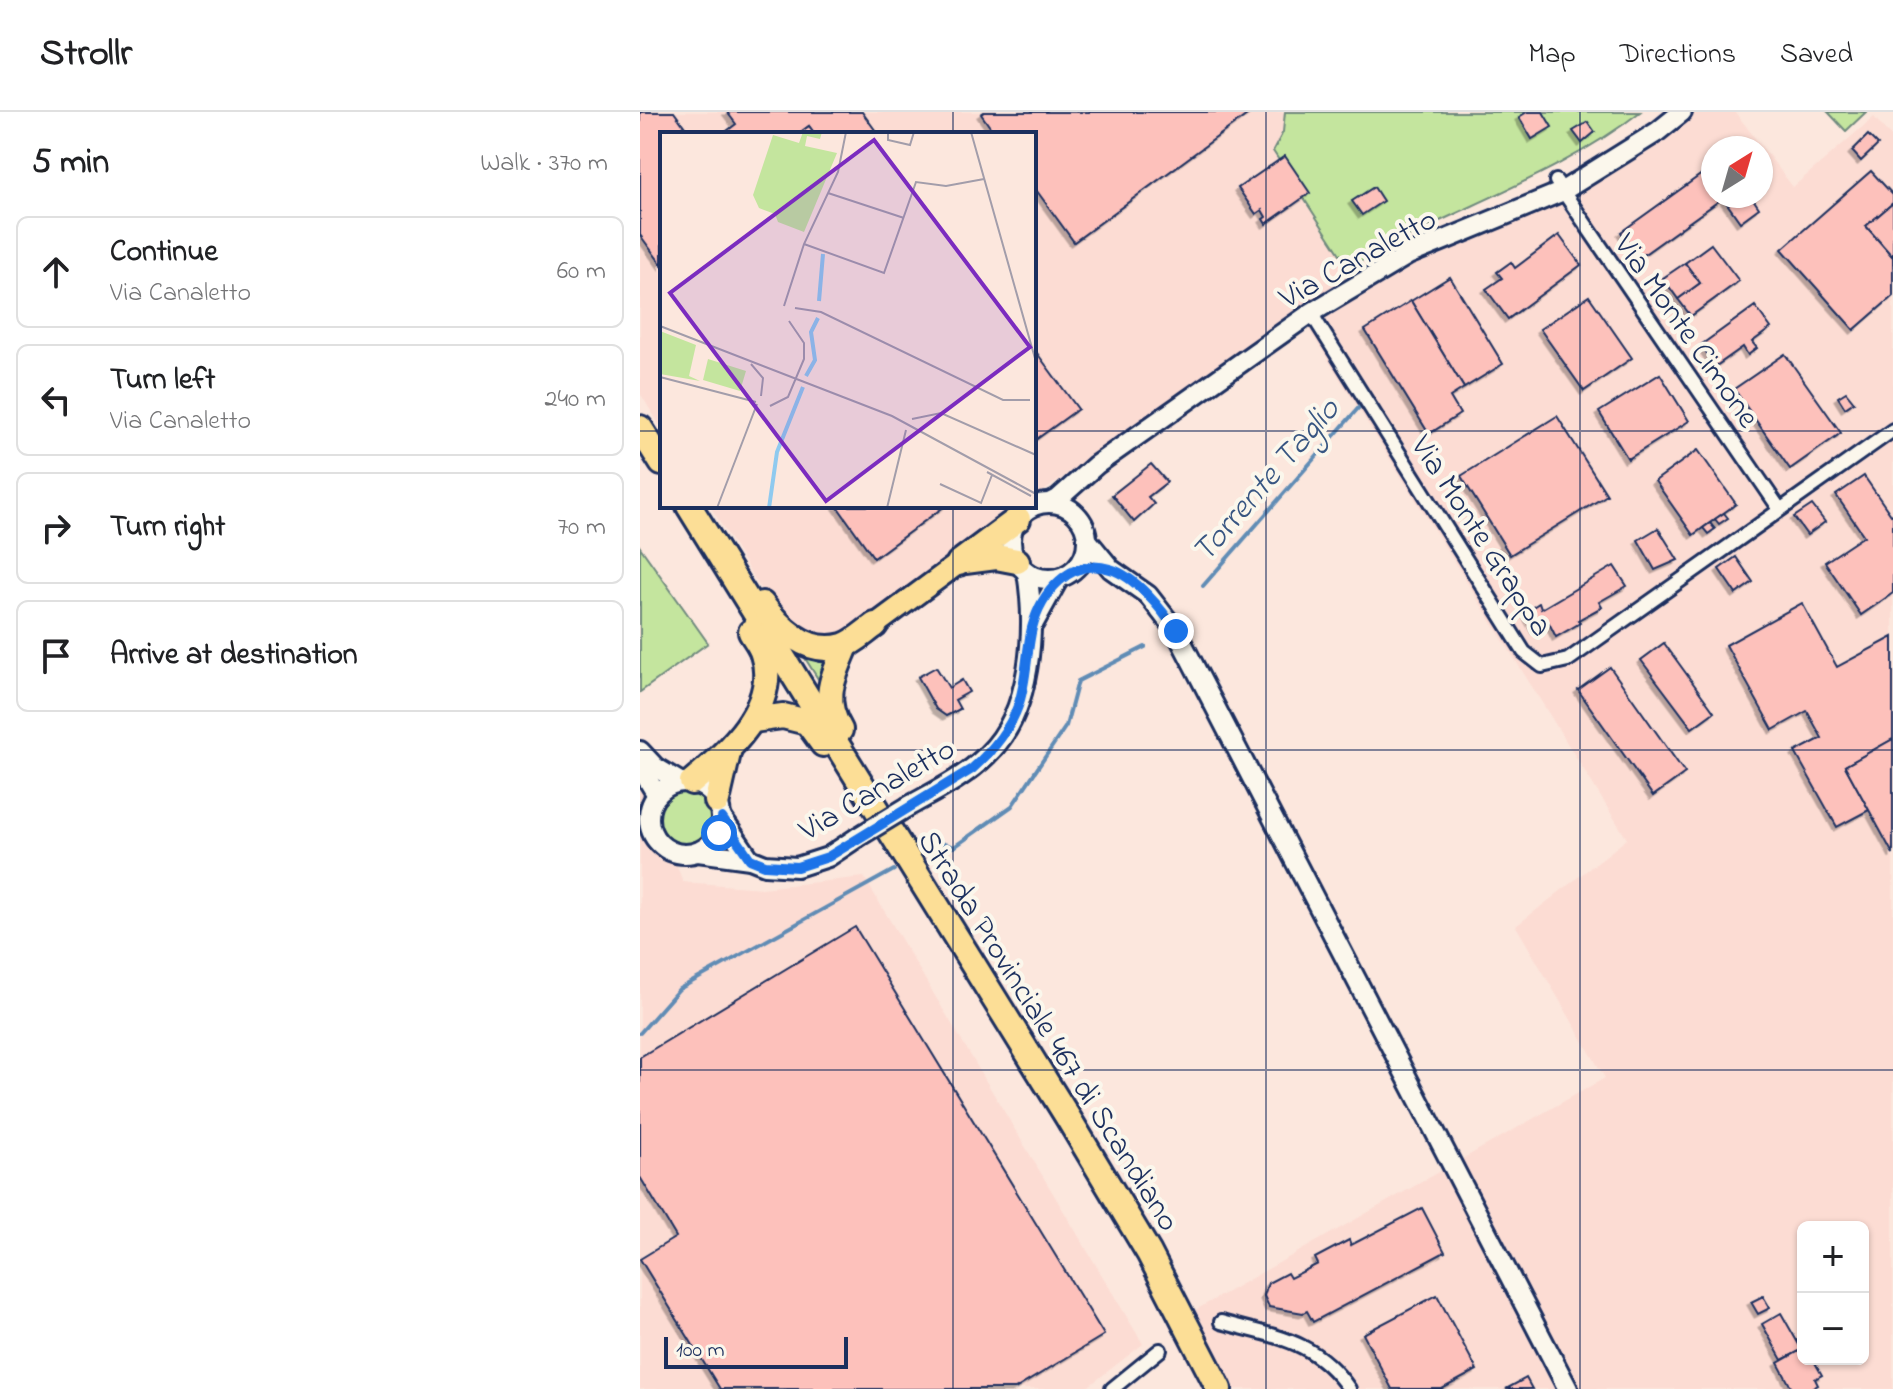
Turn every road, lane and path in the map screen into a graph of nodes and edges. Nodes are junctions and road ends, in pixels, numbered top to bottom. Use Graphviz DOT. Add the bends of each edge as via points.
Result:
graph roads {
  1 [pos="1682,112"];
  2 [pos="1559,186"];
  3 [pos="1311,313"];
  4 [pos="640,428"];
  5 [pos="1893,430"];
  6 [pos="660,460"];
  7 [pos="1077,481"];
  8 [pos="1036,507"];
  9 [pos="689,508"];
  10 [pos="690,508"];
  11 [pos="690,508"];
  12 [pos="1034,508"];
  13 [pos="1036,508"];
  14 [pos="1779,508"];
  15 [pos="1082,521"];
  16 [pos="1088,541"];
  17 [pos="959,563"];
  18 [pos="1022,567"];
  19 [pos="1076,569"];
  20 [pos="1111,569"];
  21 [pos="1059,578"];
  22 [pos="875,625"];
  23 [pos="1033,626"];
  24 [pos="846,646"];
  25 [pos="753,720"];
  26 [pos="640,751"];
  27 [pos="728,753"];
  28 [pos="640,767"];
  29 [pos="686,782"];
  30 [pos="649,805"];
  31 [pos="720,810"];
  32 [pos="647,836"];
  33 [pos="698,852"];
  34 [pos="904,854"];
  35 [pos="750,859"];
  36 [pos="1221,1322"];
  37 [pos="1160,1350"];
  38 [pos="1112,1389"];
  39 [pos="1219,1389"];
  40 [pos="1349,1389"];
  41 [pos="1568,1389"];
  1 -- 2 [label="main road, Via Canaletto" via="1657,132"];
  2 -- 3 [label="main road, Via Canaletto" via="1408,255"];
  2 -- 14 [label="street, Via Monte Cimone"];
  3 -- 7 [label="main road, Via Canaletto"];
  3 -- 14 [label="street, Via Monte Grappa" via="1524,652 1542,666 1568,660"];
  4 -- 6 [label="highway"];
  5 -- 14 [label="street, Via Monte Grappa"];
  7 -- 8 [label="main road, Via Canaletto"];
  7 -- 15 [label="main road" via="1076,510"];
  9 -- 25 [label="highway" via="763,654 766,680"];
  10 -- 24 [label="highway" via="770,615 798,641 821,649"];
  11 -- 34 [label="highway, Strada Provinciale 467 di Scandiano"];
  12 -- 17 [label="highway"];
  12 -- 18 [label="main road" via="1011,540"];
  13 -- 15 [label="main road" via="1065,506"];
  15 -- 16 [label="main road"];
  16 -- 19 [label="main road"];
  16 -- 20 [label="main road"];
  17 -- 18 [label="highway" via="996,557"];
  17 -- 22 [label="main road"];
  18 -- 21 [label="main road" via="1045,579"];
  18 -- 23 [label="main road, Via Canaletto"];
  19 -- 20 [label="main road"];
  19 -- 21 [label="main road"];
  20 -- 41 [label="main road" via="1148,595 1176,631"];
  21 -- 23 [label="main road, Via Canaletto"];
  22 -- 24 [label="highway"];
  23 -- 35 [label="main road, Via Canaletto, bridge" via="1018,706 991,752 972,769 828,857 797,867"];
  24 -- 34 [label="highway" via="829,687 831,714 872,781"];
  25 -- 27 [label="highway"];
  25 -- 34 [label="highway" via="783,716 807,722"];
  26 -- 29 [label="main road" via="655,767"];
  27 -- 29 [label="highway"];
  27 -- 31 [label="highway"];
  28 -- 30 [label="main road"];
  29 -- 30 [label="main road" via="667,786"];
  29 -- 31 [label="main road" via="709,791"];
  30 -- 32 [label="main road"];
  31 -- 33 [label="main road" via="715,839"];
  31 -- 35 [label="main road"];
  32 -- 33 [label="main road" via="669,851"];
  33 -- 35 [label="main road, Via Canaletto"];
  34 -- 39 [label="highway, Strada Provinciale 467 di Scandiano" via="1149,1253"];
  36 -- 40 [label="street" via="1312,1350"];
  37 -- 38 [label="street"];
}
